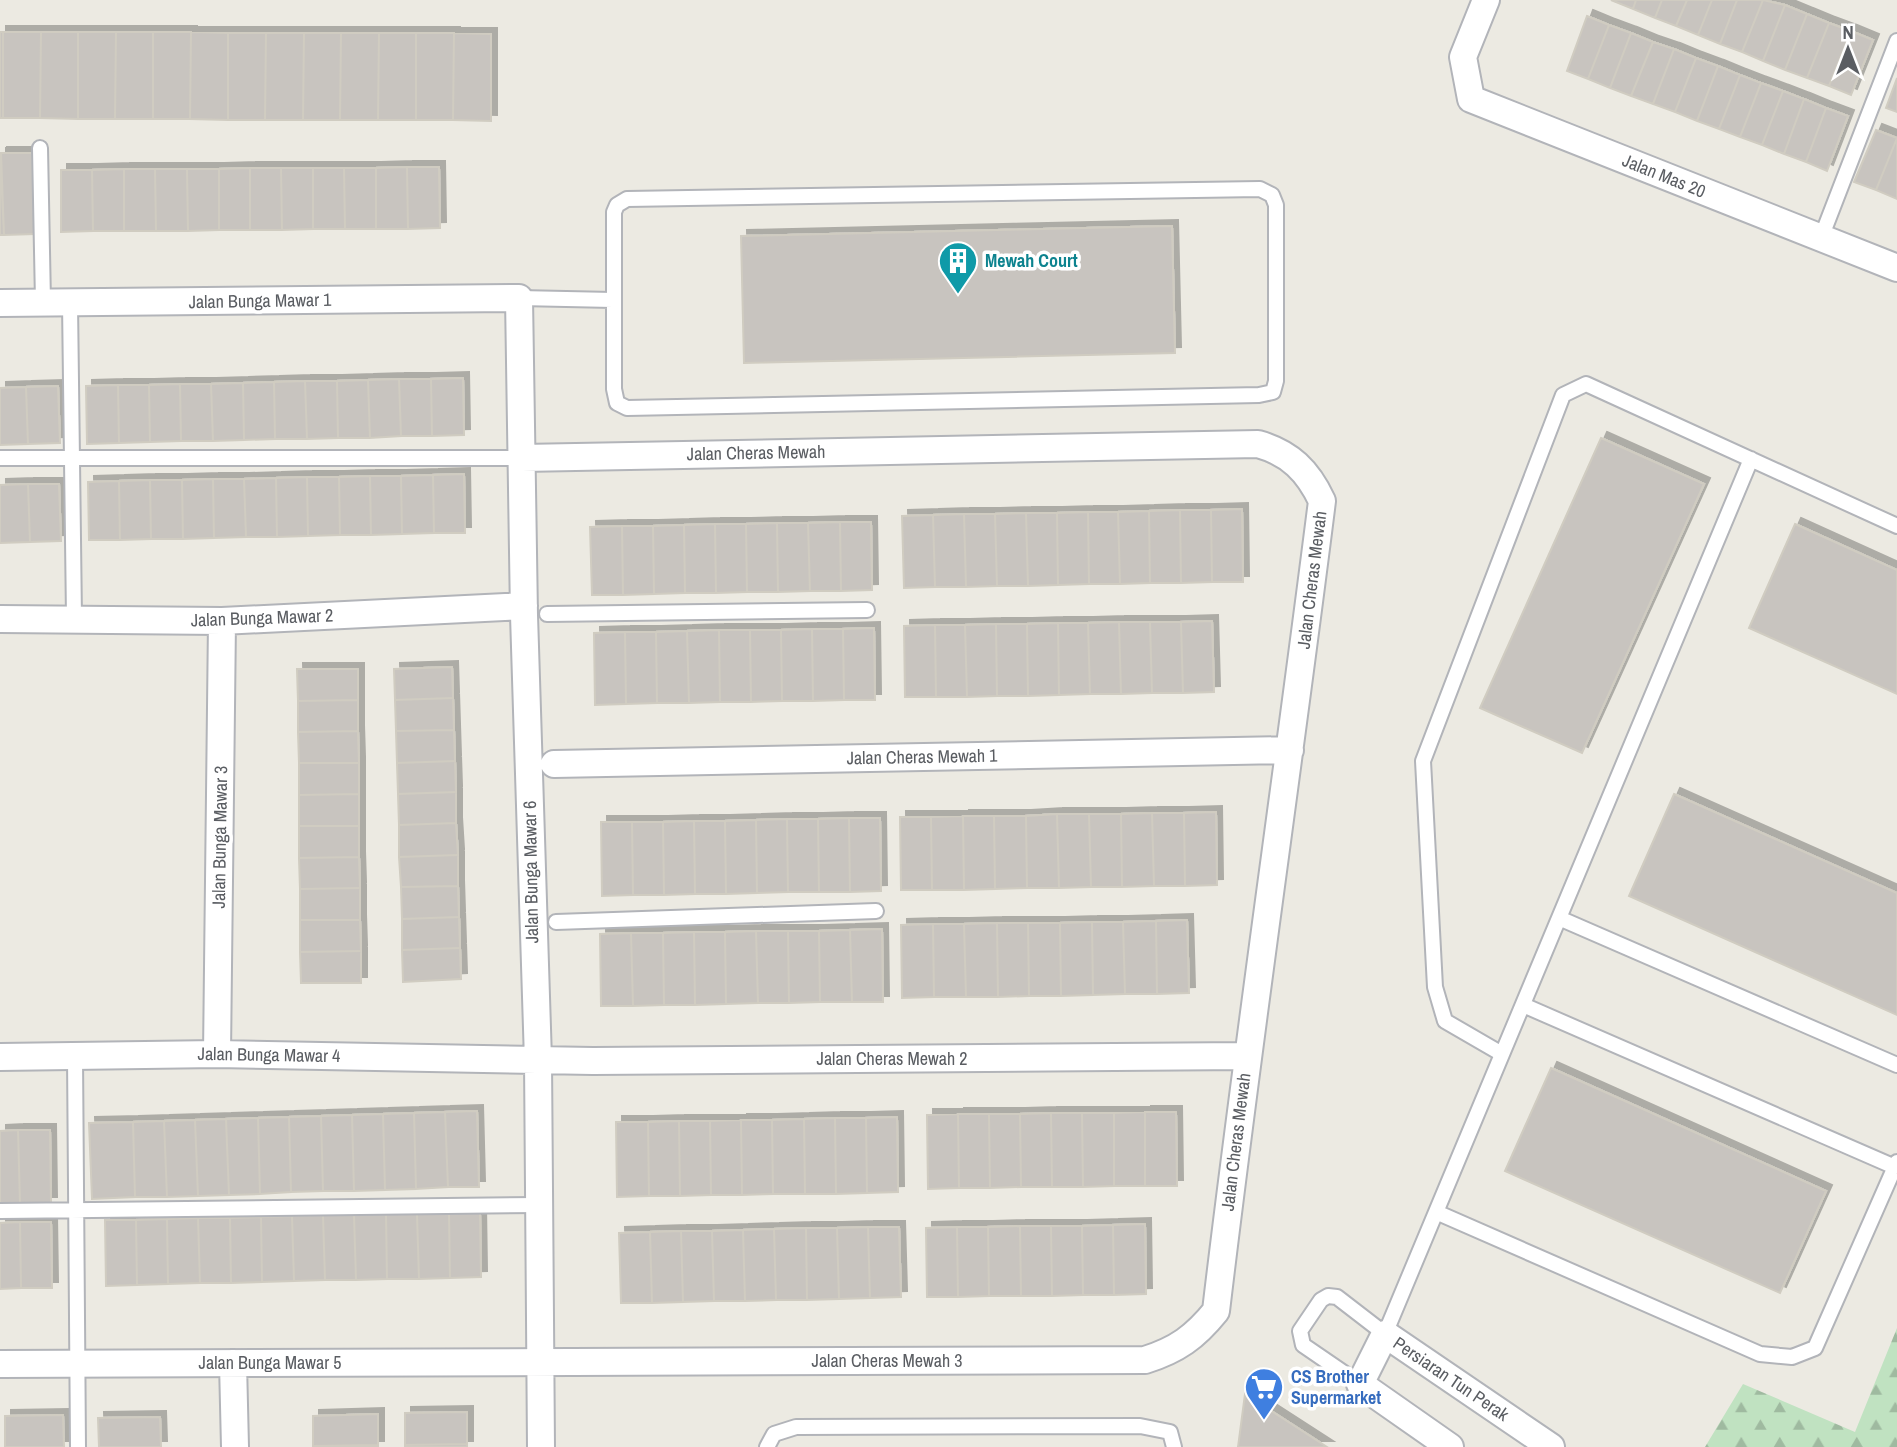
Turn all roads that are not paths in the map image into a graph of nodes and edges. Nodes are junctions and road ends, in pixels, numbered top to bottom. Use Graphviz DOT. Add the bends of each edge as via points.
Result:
graph roads {
  1 [pos="1486,0"];
  2 [pos="1897,41"];
  3 [pos="40,148"];
  4 [pos="1821,238"];
  5 [pos="1897,268"];
  6 [pos="519,298"];
  7 [pos="613,300"];
  8 [pos="43,302"];
  9 [pos="0,303"];
  10 [pos="70,303"];
  11 [pos="0,458"];
  12 [pos="72,458"];
  13 [pos="522,458"];
  14 [pos="1751,459"];
  15 [pos="1897,526"];
  16 [pos="535,610"];
  17 [pos="867,610"];
  18 [pos="74,618"];
  19 [pos="0,619"];
  20 [pos="222,621"];
  21 [pos="1290,750"];
  22 [pos="554,764"];
  23 [pos="876,911"];
  24 [pos="1559,918"];
  25 [pos="556,922"];
  26 [pos="1522,1005"];
  27 [pos="217,1054"];
  28 [pos="1502,1054"];
  29 [pos="75,1056"];
  30 [pos="1246,1056"];
  31 [pos="0,1057"];
  32 [pos="538,1059"];
  33 [pos="1897,1065"];
  34 [pos="1896,1165"];
  35 [pos="539,1205"];
  36 [pos="0,1211"];
  37 [pos="77,1211"];
  38 [pos="1436,1212"];
  39 [pos="1216,1311"];
  40 [pos="1385,1334"];
  41 [pos="540,1360"];
  42 [pos="233,1363"];
  43 [pos="0,1364"];
  44 [pos="75,1364"];
  45 [pos="1360,1384"];
  46 [pos="78,1447"];
  47 [pos="235,1447"];
  48 [pos="541,1447"];
  49 [pos="767,1447"];
  50 [pos="1174,1447"];
  51 [pos="1450,1447"];
  52 [pos="1551,1447"];
  1 -- 4 [label="street, Jalan Mas 20" via="1463,57 1471,99"];
  2 -- 4 [label="lane"];
  3 -- 8 [label="lane"];
  4 -- 5 [label="street, Jalan Mas 20"];
  6 -- 7 [label="lane"];
  6 -- 10 [label="street, Jalan Bunga Mawar 1"];
  6 -- 13 [label="street, Jalan Bunga Mawar 6"];
  7 -- 7 [label="lane" via="614,389 617,403 627,408 1259,396 1273,392 1276,381 1276,205 1272,195 1260,188 627,199 614,212"];
  8 -- 9 [label="street, Jalan Bunga Mawar 1"];
  8 -- 10 [label="street, Jalan Bunga Mawar 1"];
  10 -- 12 [label="lane"];
  11 -- 12 [label="lane"];
  12 -- 13 [label="lane"];
  12 -- 18 [label="lane"];
  13 -- 16 [label="street, Jalan Bunga Mawar 6"];
  13 -- 21 [label="street, Jalan Cheras Mewah" via="1258,444 1278,449 1302,467 1322,501"];
  14 -- 15 [label="lane"];
  14 -- 24 [label="lane"];
  14 -- 28 [label="lane" via="1586,384 1563,395 1423,761 1435,987 1445,1021"];
  16 -- 17 [label="lane"];
  16 -- 20 [label="street, Jalan Bunga Mawar 2"];
  16 -- 32 [label="street, Jalan Bunga Mawar 6"];
  18 -- 19 [label="street, Jalan Bunga Mawar 2"];
  18 -- 20 [label="street, Jalan Bunga Mawar 2"];
  20 -- 27 [label="street, Jalan Bunga Mawar 3"];
  21 -- 22 [label="street, Jalan Cheras Mewah 1"];
  21 -- 30 [label="street, Jalan Cheras Mewah"];
  23 -- 25 [label="lane"];
  24 -- 26 [label="lane"];
  24 -- 33 [label="lane"];
  26 -- 28 [label="lane"];
  26 -- 34 [label="lane"];
  27 -- 29 [label="street, Jalan Bunga Mawar 4"];
  27 -- 32 [label="street, Jalan Bunga Mawar 4"];
  28 -- 38 [label="lane"];
  29 -- 31 [label="street, Jalan Bunga Mawar 4"];
  29 -- 37 [label="lane"];
  30 -- 32 [label="street, Jalan Cheras Mewah 2"];
  30 -- 39 [label="street, Jalan Cheras Mewah"];
  32 -- 35 [label="street, Jalan Bunga Mawar 6"];
  34 -- 38 [label="lane" via="1815,1348 1792,1357 1760,1354"];
  35 -- 37 [label="lane"];
  35 -- 41 [label="street, Jalan Bunga Mawar 6"];
  36 -- 37 [label="lane"];
  37 -- 44 [label="lane"];
  38 -- 40 [label="lane"];
  39 -- 41 [label="street, Jalan Cheras Mewah 3" via="1195,1337 1171,1352 1145,1360"];
  40 -- 45 [label="street, Persiaran Tun Perak"];
  40 -- 45 [label="lane" via="1337,1297 1328,1296 1300,1331 1303,1345"];
  40 -- 52 [label="street, Persiaran Tun Perak"];
  41 -- 42 [label="street, Jalan Bunga Mawar 5"];
  41 -- 48 [label="street, Jalan Bunga Mawar 6"];
  42 -- 44 [label="street, Jalan Bunga Mawar 5"];
  42 -- 47 [label="street"];
  43 -- 44 [label="street, Jalan Bunga Mawar 5"];
  44 -- 46 [label="lane"];
  45 -- 51 [label="street"];
  49 -- 50 [label="lane" via="774,1434 796,1427 1140,1426 1170,1432"];
}
